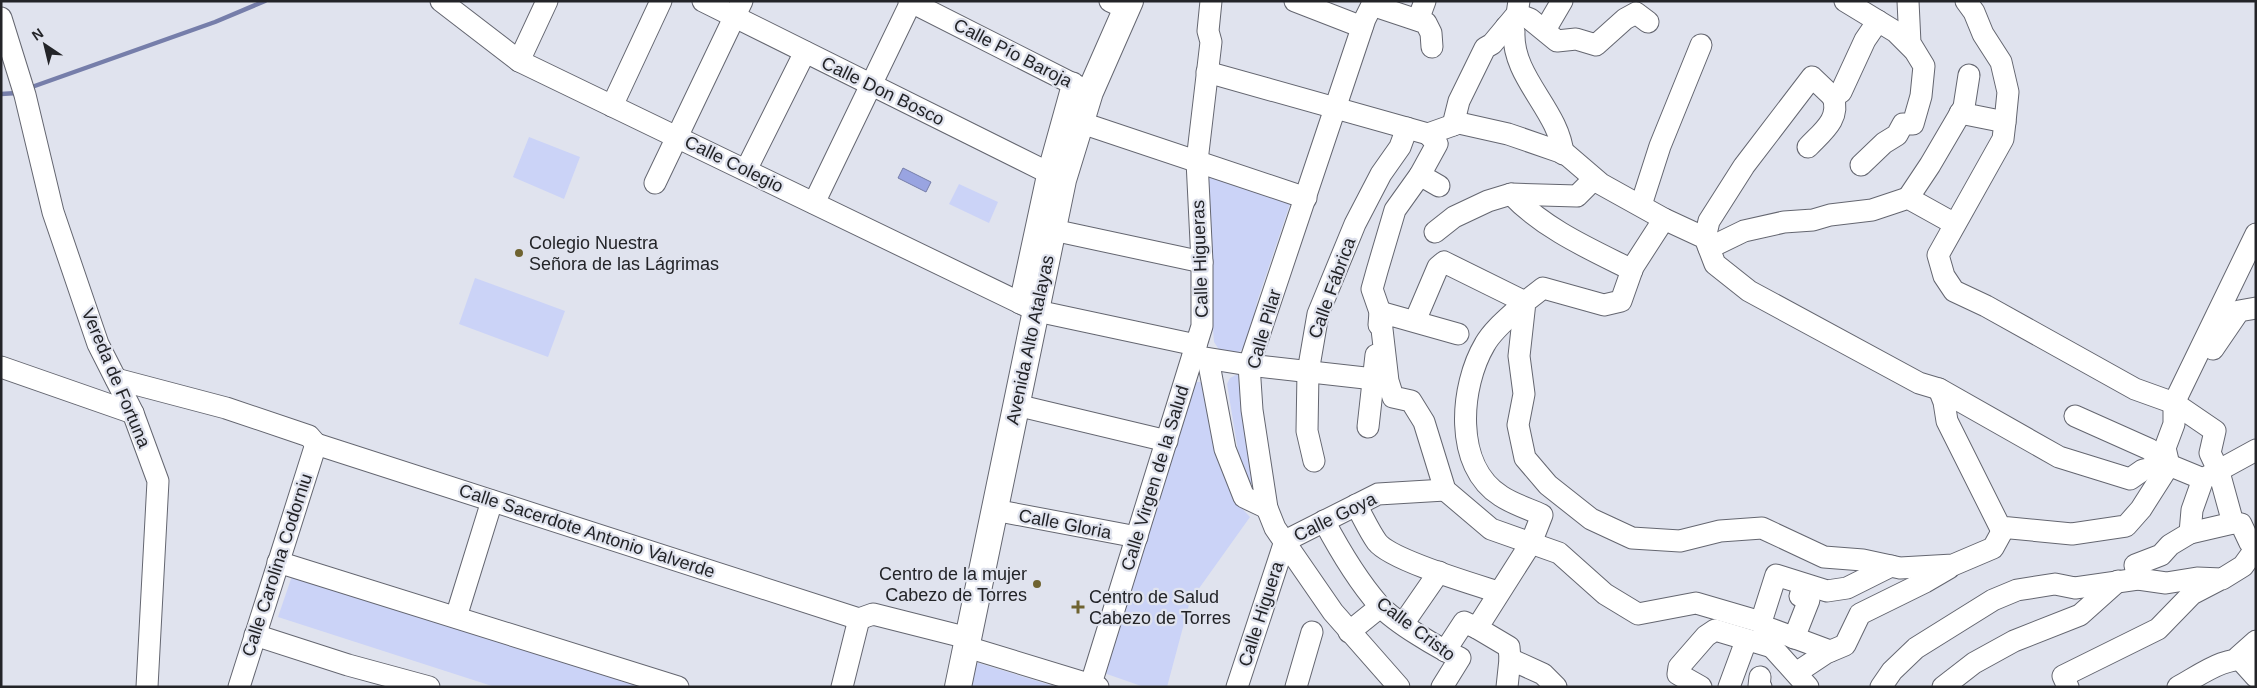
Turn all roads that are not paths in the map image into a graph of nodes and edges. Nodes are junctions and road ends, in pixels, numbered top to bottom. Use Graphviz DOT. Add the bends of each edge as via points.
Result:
graph roads {
  1 [pos="441,1"];
  2 [pos="547,1"];
  3 [pos="662,1"];
  4 [pos="703,1"];
  5 [pos="1211,1"];
  6 [pos="1295,1"];
  7 [pos="1562,1"];
  8 [pos="1845,1"];
  9 [pos="1908,1"];
  10 [pos="1966,1"];
  11 [pos="910,2"];
  12 [pos="1373,3"];
  13 [pos="1122,4"];
  14 [pos="738,9"];
  15 [pos="1422,11"];
  16 [pos="1514,14"];
  17 [pos="1,18"];
  18 [pos="1878,21"];
  19 [pos="1648,22"];
  20 [pos="1362,26"];
  21 [pos="1545,30"];
  22 [pos="1701,45"];
  23 [pos="1432,46"];
  24 [pos="1913,50"];
  25 [pos="805,52"];
  26 [pos="519,61"];
  27 [pos="1207,72"];
  28 [pos="1969,75"];
  29 [pos="871,85"];
  30 [pos="1081,88"];
  31 [pos="1834,97"];
  32 [pos="612,106"];
  33 [pos="1337,107"];
  34 [pos="1960,113"];
  35 [pos="1079,122"];
  36 [pos="2004,122"];
  37 [pos="1453,125"];
  38 [pos="1407,128"];
  39 [pos="1428,134"];
  40 [pos="676,136"];
  41 [pos="1808,147"];
  42 [pos="1563,154"];
  43 [pos="1196,161"];
  44 [pos="1861,165"];
  45 [pos="746,170"];
  46 [pos="1420,175"];
  47 [pos="1056,177"];
  48 [pos="1594,179"];
  49 [pos="655,183"];
  50 [pos="1439,186"];
  51 [pos="1511,194"];
  52 [pos="1306,198"];
  53 [pos="1908,198"];
  54 [pos="814,203"];
  55 [pos="1641,205"];
  56 [pos="1664,219"];
  57 [pos="1954,223"];
  58 [pos="1053,230"];
  59 [pos="1434,232"];
  60 [pos="2256,234"];
  61 [pos="1707,243"];
  62 [pos="1202,262"];
  63 [pos="1632,270"];
  64 [pos="2256,291"];
  65 [pos="1525,302"];
  66 [pos="1028,307"];
  67 [pos="2247,309"];
  68 [pos="1380,312"];
  69 [pos="1415,320"];
  70 [pos="1458,334"];
  71 [pos="1199,354"];
  72 [pos="1249,365"];
  73 [pos="2191,366"];
  74 [pos="1,367"];
  75 [pos="1308,372"];
  76 [pos="116,379"];
  77 [pos="1374,379"];
  78 [pos="1940,389"];
  79 [pos="2174,403"];
  80 [pos="1016,404"];
  81 [pos="133,413"];
  82 [pos="2075,416"];
  83 [pos="1368,427"];
  84 [pos="1167,441"];
  85 [pos="316,444"];
  86 [pos="2256,450"];
  87 [pos="1314,461"];
  88 [pos="2169,465"];
  89 [pos="2211,476"];
  90 [pos="1445,490"];
  91 [pos="492,501"];
  92 [pos="1356,506"];
  93 [pos="1267,508"];
  94 [pos="994,510"];
  95 [pos="1324,521"];
  96 [pos="2232,523"];
  97 [pos="2004,528"];
  98 [pos="2190,533"];
  99 [pos="1137,537"];
  100 [pos="1285,541"];
  101 [pos="2256,541"];
  102 [pos="1531,542"];
  103 [pos="2256,548"];
  104 [pos="278,562"];
  105 [pos="1953,565"];
  106 [pos="1891,566"];
  107 [pos="1439,572"];
  108 [pos="2222,579"];
  109 [pos="2128,580"];
  110 [pos="1498,592"];
  111 [pos="1800,596"];
  112 [pos="1380,606"];
  113 [pos="456,617"];
  114 [pos="859,619"];
  115 [pos="1403,624"];
  116 [pos="1477,628"];
  117 [pos="1312,632"];
  118 [pos="1349,632"];
  119 [pos="1767,634"];
  120 [pos="255,635"];
  121 [pos="1794,638"];
  122 [pos="1746,641"];
  123 [pos="2256,641"];
  124 [pos="968,643"];
  125 [pos="1445,651"];
  126 [pos="1830,651"];
  127 [pos="2247,658"];
  128 [pos="1510,659"];
  129 [pos="2256,677"];
  130 [pos="1802,680"];
  131 [pos="1093,686"];
  132 [pos="147,687"];
  133 [pos="238,687"];
  134 [pos="429,687"];
  135 [pos="678,687"];
  136 [pos="842,687"];
  137 [pos="958,687"];
  138 [pos="1237,687"];
  139 [pos="1296,687"];
  140 [pos="1399,687"];
  141 [pos="1442,687"];
  142 [pos="1506,687"];
  143 [pos="1556,687"];
  144 [pos="1701,687"];
  145 [pos="1729,687"];
  146 [pos="1881,687"];
  147 [pos="1943,687"];
  148 [pos="2068,687"];
  149 [pos="2178,687"];
  1 -- 26 [label="street, Calle Colegio"];
  2 -- 26 [label="street"];
  3 -- 32 [label="street"];
  4 -- 14 [label="street, Calle Don Bosco"];
  5 -- 27 [label="street, Calle Higueras"];
  6 -- 20 [label="street"];
  7 -- 21 [label="street"];
  8 -- 18 [label="street"];
  9 -- 24 [label="street"];
  10 -- 36 [label="street" via="2001,62 2008,92"];
  11 -- 29 [label="street"];
  11 -- 30 [label="street, Calle Pío Baroja"];
  12 -- 15 [label="street"];
  12 -- 20 [label="street, Calle Pilar"];
  13 -- 30 [label="main road, Avenida Alto Atalayas"];
  14 -- 25 [label="street, Calle Don Bosco"];
  14 -- 40 [label="street"];
  15 -- 23 [label="street" via="1431,33"];
  16 -- 21 [label="street" via="1530,19"];
  16 -- 37 [label="street" via="1492,44 1485,48 1459,101"];
  16 -- 42 [label="street" via="1513,47 1561,138"];
  17 -- 76 [label="street, Vereda de Fortuna" via="25,95 53,212 98,344"];
  18 -- 24 [label="street" via="1896,32"];
  18 -- 31 [label="street" via="1865,40 1841,92"];
  19 -- 21 [label="street" via="1636,13 1596,45 1576,39 1557,41"];
  20 -- 33 [label="street, Calle Pilar"];
  22 -- 55 [label="street" via="1660,146"];
  24 -- 44 [label="street" via="1924,66 1921,96 1913,124 1903,124 1897,135"];
  25 -- 29 [label="street, Calle Don Bosco"];
  25 -- 45 [label="street"];
  26 -- 32 [label="street, Calle Colegio"];
  27 -- 33 [label="street"];
  27 -- 43 [label="street, Calle Higueras"];
  28 -- 34 [label="street" via="1964,107"];
  29 -- 47 [label="street, Calle Don Bosco"];
  29 -- 54 [label="street"];
  30 -- 35 [label="main road, Avenida Alto Atalayas"];
  30 -- 47 [label="street"];
  31 -- 41 [label="street" via="1834,118"];
  31 -- 61 [label="street" via="1812,77 1744,166 1709,221"];
  32 -- 40 [label="street, Calle Colegio"];
  33 -- 38 [label="street"];
  33 -- 52 [label="street, Calle Pilar"];
  34 -- 36 [label="street"];
  34 -- 53 [label="street"];
  35 -- 43 [label="street"];
  35 -- 47 [label="main road, Avenida Alto Atalayas"];
  36 -- 57 [label="street" via="2003,139"];
  37 -- 39 [label="street"];
  37 -- 42 [label="street" via="1459,123 1508,134"];
  38 -- 39 [label="street"];
  38 -- 75 [label="street, Calle Fábrica" via="1400,147 1355,224 1331,278 1318,314"];
  39 -- 46 [label="street" via="1437,144"];
  40 -- 45 [label="street, Calle Colegio"];
  40 -- 49 [label="street"];
  42 -- 48 [label="street"];
  43 -- 52 [label="street"];
  43 -- 62 [label="street, Calle Higueras"];
  45 -- 54 [label="street, Calle Colegio"];
  46 -- 50 [label="street"];
  46 -- 68 [label="street" via="1395,210 1377,271 1372,289"];
  47 -- 58 [label="main road, Avenida Alto Atalayas"];
  47 -- 66 [label="street"];
  48 -- 51 [label="street" via="1576,196"];
  48 -- 55 [label="street"];
  51 -- 59 [label="street" via="1454,217"];
  51 -- 63 [label="street" via="1522,206 1568,237"];
  52 -- 72 [label="street, Calle Pilar"];
  53 -- 57 [label="street"];
  53 -- 61 [label="street" via="1872,210 1784,222"];
  54 -- 66 [label="street, Calle Colegio"];
  55 -- 56 [label="street"];
  56 -- 61 [label="street"];
  56 -- 63 [label="street"];
  57 -- 79 [label="street" via="1938,255 1944,276 1954,291 2135,389"];
  58 -- 62 [label="street"];
  58 -- 66 [label="main road, Avenida Alto Atalayas"];
  60 -- 73 [label="street"];
  61 -- 78 [label="street" via="1715,264 1749,291 1919,383"];
  62 -- 71 [label="street, Calle Higueras"];
  63 -- 65 [label="street" via="1621,301 1604,305 1543,288"];
  64 -- 67 [label="street"];
  65 -- 69 [label="street" via="1444,262 1438,267"];
  65 -- 102 [label="street" via="1486,343 1465,405 1468,449 1476,472 1500,496 1542,515"];
  65 -- 106 [label="street" via="1519,356 1524,394 1518,425 1525,458 1548,485 1591,519 1632,538 1680,541 1720,531 1762,528 1824,557"];
  66 -- 71 [label="street, Calle Colegio"];
  66 -- 80 [label="main road, Avenida Alto Atalayas"];
  67 -- 73 [label="street" via="2209,355"];
  68 -- 69 [label="street"];
  68 -- 77 [label="street"];
  68 -- 90 [label="street" via="1388,381 1393,397 1411,401 1424,422"];
  69 -- 70 [label="street"];
  71 -- 72 [label="street, Calle Colegio"];
  71 -- 84 [label="street, Calle Virgen de la Salud"];
  71 -- 93 [label="street" via="1225,449 1244,497"];
  72 -- 75 [label="street, Calle Colegio"];
  72 -- 93 [label="street, Calle Pilar" via="1252,410"];
  73 -- 79 [label="street"];
  74 -- 81 [label="street"];
  75 -- 77 [label="street, Calle Colegio"];
  75 -- 87 [label="street, Calle Fábrica" via="1307,431"];
  76 -- 81 [label="street, Vereda de Fortuna"];
  76 -- 85 [label="street, Calle Sacerdote Antonio Valverde" via="235,411 310,436"];
  77 -- 83 [label="street"];
  78 -- 88 [label="street" via="2059,457 2082,466 2130,479 2144,470"];
  78 -- 97 [label="street" via="1947,421 2000,528"];
  79 -- 88 [label="street" via="2174,424 2165,448"];
  79 -- 89 [label="street" via="2215,431 2210,453"];
  80 -- 84 [label="street"];
  80 -- 94 [label="main road, Avenida Alto Atalayas"];
  81 -- 132 [label="street, Vereda de Fortuna" via="158,481"];
  82 -- 88 [label="street" via="2149,449"];
  84 -- 99 [label="street, Calle Virgen de la Salud"];
  85 -- 91 [label="street, Calle Sacerdote Antonio Valverde"];
  85 -- 104 [label="street, Calle Carolina Codorniu"];
  86 -- 89 [label="street"];
  88 -- 89 [label="street"];
  88 -- 97 [label="street" via="2126,526 2072,534"];
  89 -- 96 [label="street"];
  89 -- 98 [label="street" via="2192,510"];
  90 -- 92 [label="street, Calle Goya" via="1378,494"];
  90 -- 102 [label="street" via="1490,529"];
  91 -- 113 [label="street"];
  91 -- 114 [label="street, Calle Sacerdote Antonio Valverde"];
  92 -- 95 [label="street, Calle Goya"];
  92 -- 107 [label="street" via="1378,543 1389,552"];
  93 -- 100 [label="street, Calle Pilar" via="1275,528"];
  94 -- 99 [label="street, Calle Gloria"];
  94 -- 124 [label="main road, Avenida Alto Atalayas"];
  95 -- 100 [label="street, Calle Goya"];
  95 -- 112 [label="street, Calle Cristo" via="1344,558"];
  96 -- 98 [label="street"];
  96 -- 101 [label="street" via="2241,524 2250,543"];
  97 -- 105 [label="street" via="1993,548"];
  98 -- 109 [label="street" via="2170,545 2161,555 2136,565"];
  99 -- 131 [label="street, Calle Virgen de la Salud"];
  100 -- 118 [label="street, Calle Pilar"];
  100 -- 138 [label="street, Calle Higuera"];
  102 -- 110 [label="street"];
  102 -- 119 [label="street" via="1559,553 1605,594 1638,614 1696,603"];
  103 -- 108 [label="street" via="2244,566"];
  104 -- 113 [label="street"];
  104 -- 120 [label="street, Calle Carolina Codorniu"];
  105 -- 106 [label="street"];
  105 -- 126 [label="street" via="1860,614 1845,645"];
  106 -- 119 [label="street" via="1847,588 1827,591 1776,575"];
  107 -- 110 [label="street"];
  107 -- 115 [label="street"];
  108 -- 109 [label="street" via="2197,578 2166,583"];
  108 -- 148 [label="street" via="2192,594 2158,629 2063,676"];
  109 -- 146 [label="street" via="2075,588 2055,584 2018,590 1993,600 1916,648"];
  109 -- 147 [label="street" via="2080,615 2014,641 1974,663"];
  110 -- 116 [label="street"];
  111 -- 121 [label="street" via="1809,600"];
  112 -- 115 [label="street, Calle Cristo"];
  112 -- 118 [label="street"];
  113 -- 135 [label="street"];
  114 -- 124 [label="street" via="873,614"];
  114 -- 136 [label="street"];
  115 -- 125 [label="street, Calle Cristo"];
  116 -- 125 [label="street" via="1464,622"];
  116 -- 128 [label="street" via="1509,647"];
  117 -- 139 [label="street"];
  118 -- 140 [label="street, Calle Pilar"];
  119 -- 121 [label="street" via="1771,629"];
  119 -- 122 [label="street"];
  119 -- 130 [label="street"];
  120 -- 133 [label="street, Calle Carolina Codorniu"];
  120 -- 134 [label="street"];
  121 -- 126 [label="street"];
  122 -- 144 [label="street" via="1715,630 1706,636 1679,667 1678,674"];
  122 -- 145 [label="street"];
  123 -- 127 [label="street"];
  124 -- 131 [label="street"];
  124 -- 137 [label="main road, Avenida Alto Atalayas"];
  125 -- 141 [label="street, Calle Cristo" via="1460,658"];
  126 -- 130 [label="street"];
  127 -- 129 [label="street"];
  127 -- 149 [label="street" via="2225,661"];
  128 -- 142 [label="street"];
  128 -- 143 [label="street" via="1543,674"];
}
